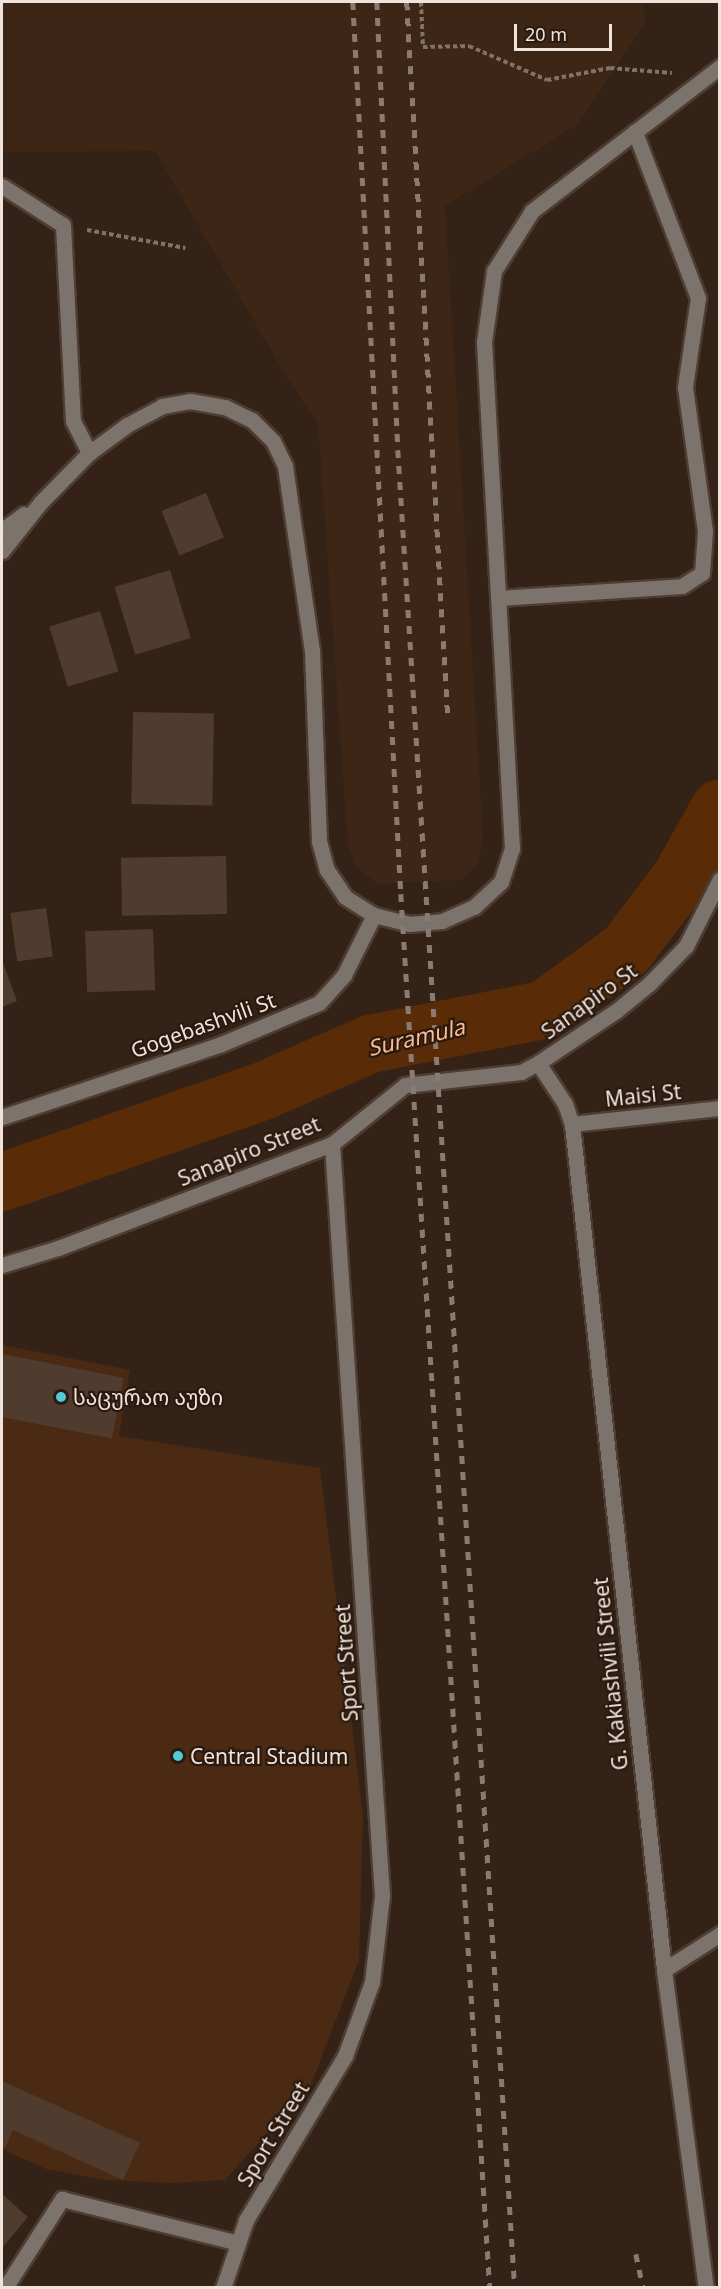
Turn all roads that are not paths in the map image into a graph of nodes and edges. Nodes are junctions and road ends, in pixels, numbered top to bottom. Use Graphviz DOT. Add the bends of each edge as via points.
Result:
graph roads {
  1 [pos="714,71"];
  2 [pos="635,132"];
  3 [pos="2,186"];
  4 [pos="89,453"];
  5 [pos="41,502"];
  6 [pos="2,530"];
  7 [pos="2,551"];
  8 [pos="498,598"];
  9 [pos="720,879"];
  10 [pos="374,915"];
  11 [pos="538,1064"];
  12 [pos="720,1108"];
  13 [pos="2,1117"];
  14 [pos="572,1124"];
  15 [pos="332,1144"];
  16 [pos="2,1265"];
  17 [pos="720,1934"];
  18 [pos="664,1970"];
  19 [pos="238,2243"];
  20 [pos="5,2288"];
  21 [pos="223,2288"];
  22 [pos="706,2288"];
  1 -- 2 [label="street"];
  2 -- 8 [label="street" via="532,211 494,271 484,342"];
  2 -- 8 [label="street" via="698,298 685,387 705,531 702,573 682,586"];
  3 -- 4 [label="street" via="63,225 73,421"];
  4 -- 5 [label="street"];
  4 -- 10 [label="street" via="126,425 162,406 190,401 234,411 252,420 273,441 285,466 312,650 319,841 327,870 345,897"];
  5 -- 6 [label="street"];
  5 -- 7 [label="street"];
  8 -- 10 [label="street" via="512,849 501,882 474,908 442,921 409,924"];
  9 -- 11 [label="street, Sanapiro St" via="686,946 649,984"];
  10 -- 13 [label="street, Gogebashvili St" via="344,975 319,1003 219,1045"];
  11 -- 14 [label="street, G. Kakiashvili Street" via="565,1104"];
  11 -- 15 [label="street, Sanapiro Street" via="521,1072 405,1085"];
  12 -- 14 [label="street, Maisi St"];
  14 -- 18 [label="street, G. Kakiashvili Street"];
  15 -- 16 [label="street, Sanapiro Street" via="58,1248"];
  15 -- 19 [label="street, Sport Street" via="382,1894 372,1982 345,2056 246,2220"];
  17 -- 18 [label="street"];
  18 -- 22 [label="street, G. Kakiashvili Street"];
  19 -- 20 [label="street" via="62,2199"];
  19 -- 21 [label="street, Sport Street"];
}
